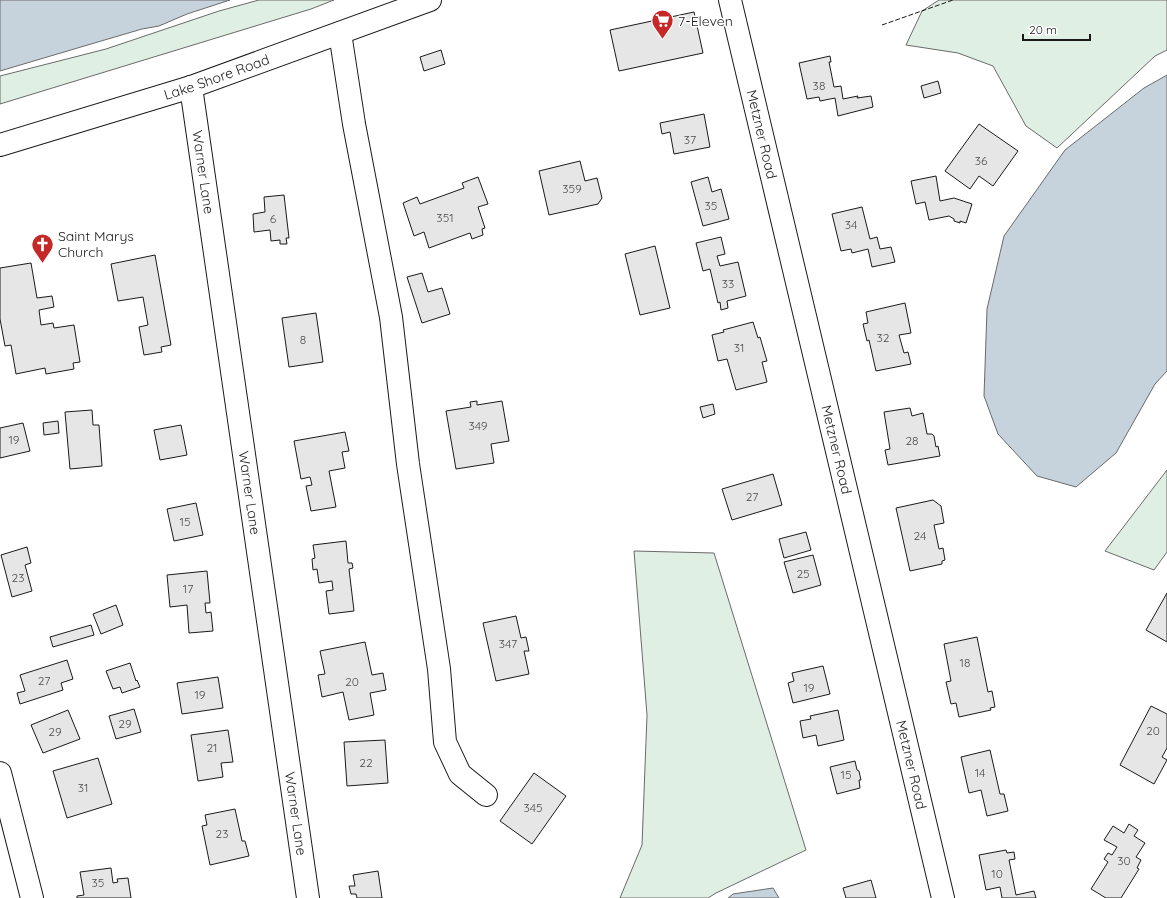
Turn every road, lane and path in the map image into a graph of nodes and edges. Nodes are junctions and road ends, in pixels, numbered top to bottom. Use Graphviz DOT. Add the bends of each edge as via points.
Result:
graph roads {
  1 [pos="430,0"];
  2 [pos="730,0"];
  3 [pos="340,33"];
  4 [pos="191,87"];
  5 [pos="0,145"];
  6 [pos="0,773"];
  7 [pos="486,795"];
  8 [pos="32,898"];
  9 [pos="308,898"];
  10 [pos="944,898"];
  1 -- 3 [label="street, Lake Shore Road"];
  2 -- 10 [label="street, Metzner Road"];
  3 -- 4 [label="street, Lake Shore Road"];
  3 -- 7 [label="street" via="362,170 390,317 408,464 439,669 445,742 460,774"];
  4 -- 5 [label="street, Lake Shore Road"];
  4 -- 9 [label="street, Warner Lane"];
  6 -- 8 [label="street"];
}
